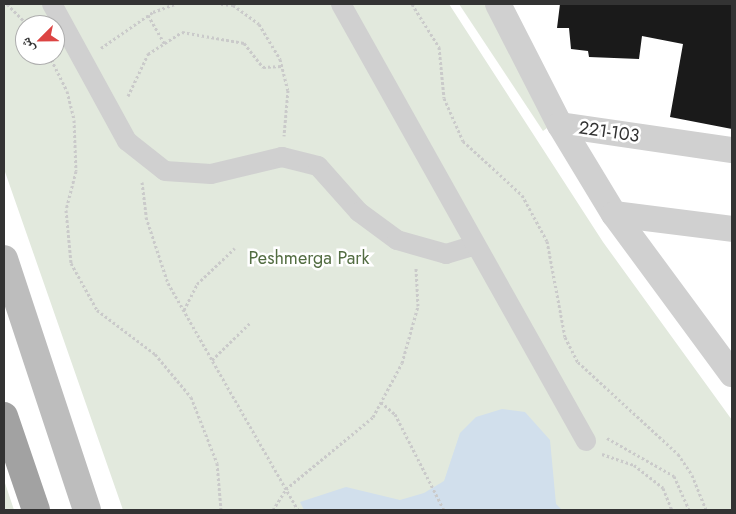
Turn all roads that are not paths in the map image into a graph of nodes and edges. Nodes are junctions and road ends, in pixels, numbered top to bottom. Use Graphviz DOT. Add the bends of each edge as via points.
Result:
graph roads {
  1 [pos="52,4"];
  2 [pos="341,4"];
  3 [pos="498,4"];
  4 [pos="560,125"];
  5 [pos="732,150"];
  6 [pos="614,214"];
  7 [pos="732,229"];
  8 [pos="473,246"];
  9 [pos="4,259"];
  10 [pos="732,374"];
  11 [pos="4,416"];
  12 [pos="586,442"];
  13 [pos="36,510"];
  14 [pos="87,510"];
  1 -- 8 [label="street" via="127,141 165,171 211,174 282,157 318,166 359,212 397,240 446,254"];
  2 -- 8 [label="street"];
  3 -- 4 [label="street, 221-103"];
  4 -- 5 [label="street, 221-103"];
  4 -- 6 [label="street"];
  6 -- 7 [label="street"];
  6 -- 10 [label="street"];
  8 -- 12 [label="street"];
  9 -- 14 [label="main road"];
  11 -- 13 [label="highway"];
}
